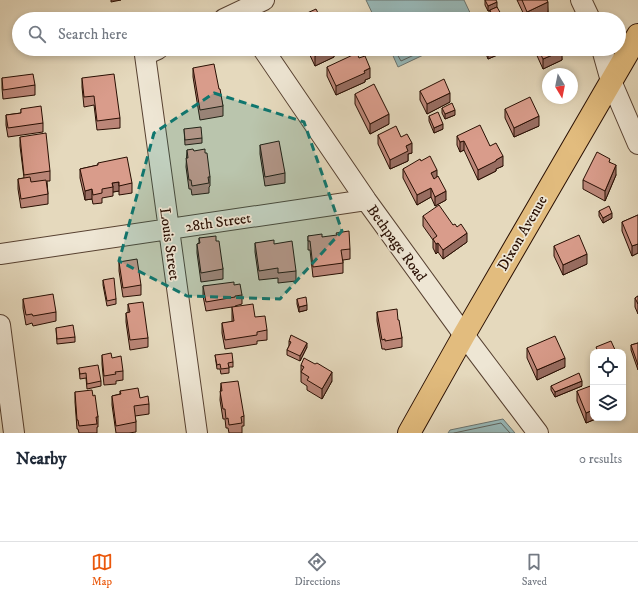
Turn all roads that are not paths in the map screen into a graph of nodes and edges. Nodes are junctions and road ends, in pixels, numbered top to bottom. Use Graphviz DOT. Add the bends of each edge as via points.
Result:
graph roads {
  1 [pos="264,0"];
  2 [pos="581,0"];
  3 [pos="244,12"];
  4 [pos="587,12"];
  5 [pos="638,35"];
  6 [pos="626,55"];
  7 [pos="151,56"];
  8 [pos="268,56"];
  9 [pos="604,56"];
  10 [pos="626,56"];
  11 [pos="611,81"];
  12 [pos="638,144"];
  13 [pos="366,200"];
  14 [pos="168,229"];
  15 [pos="0,254"];
  16 [pos="0,325"];
  17 [pos="464,334"];
  18 [pos="14,433"];
  19 [pos="197,433"];
  20 [pos="409,433"];
  21 [pos="538,433"];
  1 -- 3 [label="street"];
  2 -- 4 [label="street"];
  5 -- 6 [label="main road, Dixon Avenue"];
  7 -- 14 [label="street, Louis Street"];
  8 -- 13 [label="street, Bethpage Road"];
  9 -- 11 [label="street"];
  10 -- 11 [label="main road, Dixon Avenue"];
  11 -- 12 [label="street"];
  11 -- 17 [label="main road, Dixon Avenue"];
  13 -- 14 [label="street, 28th Street"];
  13 -- 17 [label="street, Bethpage Road"];
  14 -- 15 [label="street, 28th Street"];
  14 -- 19 [label="street, Louis Street"];
  16 -- 18 [label="street"];
  17 -- 20 [label="main road, Dixon Avenue"];
  17 -- 21 [label="street, Bethpage Road"];
}
